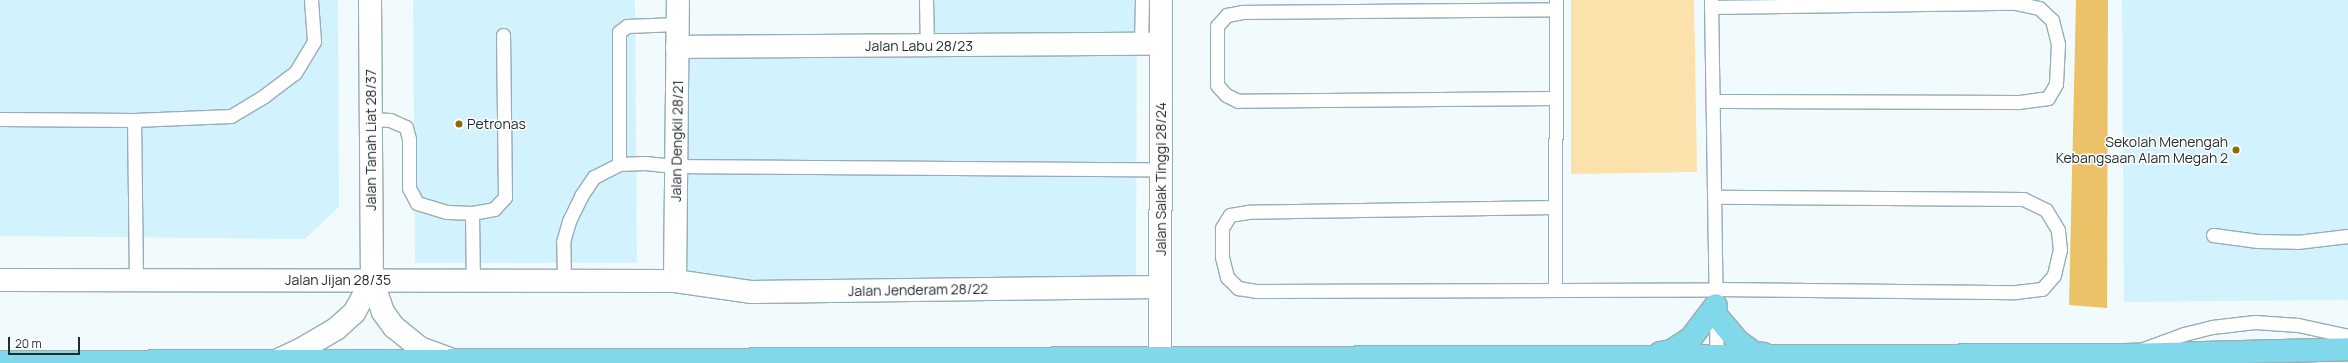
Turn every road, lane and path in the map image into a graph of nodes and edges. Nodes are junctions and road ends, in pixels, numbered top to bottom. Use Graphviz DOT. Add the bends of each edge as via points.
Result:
graph roads {
  1 [pos="312,0"];
  2 [pos="370,0"];
  3 [pos="678,0"];
  4 [pos="926,0"];
  5 [pos="1142,0"];
  6 [pos="1161,0"];
  7 [pos="1556,4"];
  8 [pos="1711,4"];
  9 [pos="677,24"];
  10 [pos="503,35"];
  11 [pos="1151,44"];
  12 [pos="927,46"];
  13 [pos="677,47"];
  14 [pos="1555,98"];
  15 [pos="1713,101"];
  16 [pos="0,119"];
  17 [pos="370,119"];
  18 [pos="134,120"];
  19 [pos="619,164"];
  20 [pos="676,166"];
  21 [pos="1161,168"];
  22 [pos="1714,197"];
  23 [pos="1555,207"];
  24 [pos="472,213"];
  25 [pos="2212,235"];
  26 [pos="2348,236"];
  27 [pos="0,280"];
  28 [pos="136,280"];
  29 [pos="372,280"];
  30 [pos="473,281"];
  31 [pos="564,281"];
  32 [pos="675,281"];
  33 [pos="1160,287"];
  34 [pos="1555,289"];
  35 [pos="1716,303"];
  36 [pos="2348,336"];
  37 [pos="2348,349"];
  38 [pos="2126,355"];
  39 [pos="1779,356"];
  40 [pos="1639,357"];
  41 [pos="1160,358"];
  42 [pos="1717,360"];
  43 [pos="454,361"];
  44 [pos="795,361"];
  45 [pos="274,362"];
  46 [pos="749,362"];
  47 [pos="1,363"];
  1 -- 18 [label="lane" via="314,41 295,73 264,96 231,116"];
  2 -- 17 [label="street, Jalan Tanah Liat 28/37"];
  3 -- 9 [label="street, Jalan Dengkil 28/21"];
  4 -- 12 [label="lane"];
  5 -- 11 [label="lane"];
  6 -- 11 [label="street, Jalan Salak Tinggi 28/24"];
  7 -- 14 [label="lane"];
  7 -- 14 [label="lane" via="1250,12 1227,15 1217,26 1217,85 1226,95 1238,101"];
  8 -- 15 [label="lane"];
  8 -- 15 [label="lane" via="2015,3 2039,8 2052,20 2058,44 2056,84 2048,98 2018,102"];
  9 -- 13 [label="street, Jalan Dengkil 28/21"];
  9 -- 19 [label="lane" via="627,26 619,32"];
  10 -- 24 [label="lane" via="505,197 494,209"];
  11 -- 12 [label="street, Jalan Labu 28/23"];
  11 -- 21 [label="street, Jalan Salak Tinggi 28/24"];
  12 -- 13 [label="street, Jalan Labu 28/23"];
  13 -- 20 [label="street, Jalan Dengkil 28/21"];
  14 -- 23 [label="lane"];
  15 -- 22 [label="lane"];
  16 -- 18 [label="lane"];
  17 -- 24 [label="lane" via="390,120 406,127 409,139 409,188 417,203 447,212"];
  17 -- 29 [label="street, Jalan Tanah Liat 28/37"];
  18 -- 28 [label="lane"];
  19 -- 20 [label="lane" via="645,162"];
  19 -- 31 [label="lane" via="594,177 569,221 562,242"];
  20 -- 21 [label="lane"];
  20 -- 32 [label="street, Jalan Dengkil 28/21"];
  21 -- 33 [label="street, Jalan Salak Tinggi 28/24"];
  22 -- 35 [label="lane"];
  22 -- 35 [label="lane" via="2023,199 2046,210 2058,230 2060,250 2054,275 2042,289"];
  23 -- 34 [label="lane"];
  23 -- 34 [label="lane" via="1248,212 1230,216 1222,228 1222,257 1227,277 1238,288 1256,291"];
  24 -- 30 [label="lane"];
  25 -- 26 [label="lane" via="2258,241 2297,242"];
  27 -- 28 [label="street, Jalan Jijan 28/35"];
  28 -- 29 [label="street, Jalan Jijan 28/35"];
  29 -- 30 [label="street, Jalan Jijan 28/35"];
  29 -- 43 [label="street" via="383,312 394,326 420,348"];
  29 -- 45 [label="street" via="354,313 336,329 314,343"];
  30 -- 31 [label="street, Jalan Jijan 28/35"];
  31 -- 32 [label="street, Jalan Jijan 28/35"];
  32 -- 33 [label="street, Jalan Jenderam 28/22" via="750,292"];
  33 -- 41 [label="street, Jalan Salak Tinggi 28/24"];
  34 -- 35 [label="lane"];
  35 -- 39 [label="main road" via="1731,334 1754,353"];
  35 -- 40 [label="main road" via="1691,338 1671,351"];
  35 -- 42 [label="lane"];
  36 -- 38 [label="lane" via="2298,325 2254,322 2212,327 2184,334"];
  37 -- 38 [label="main road"];
  38 -- 39 [label="main road"];
  39 -- 42 [label="main road"];
  40 -- 41 [label="main road"];
  40 -- 42 [label="main road"];
  41 -- 44 [label="main road"];
  43 -- 45 [label="main road"];
  43 -- 46 [label="main road"];
  44 -- 46 [label="main road"];
  45 -- 47 [label="main road"];
}
